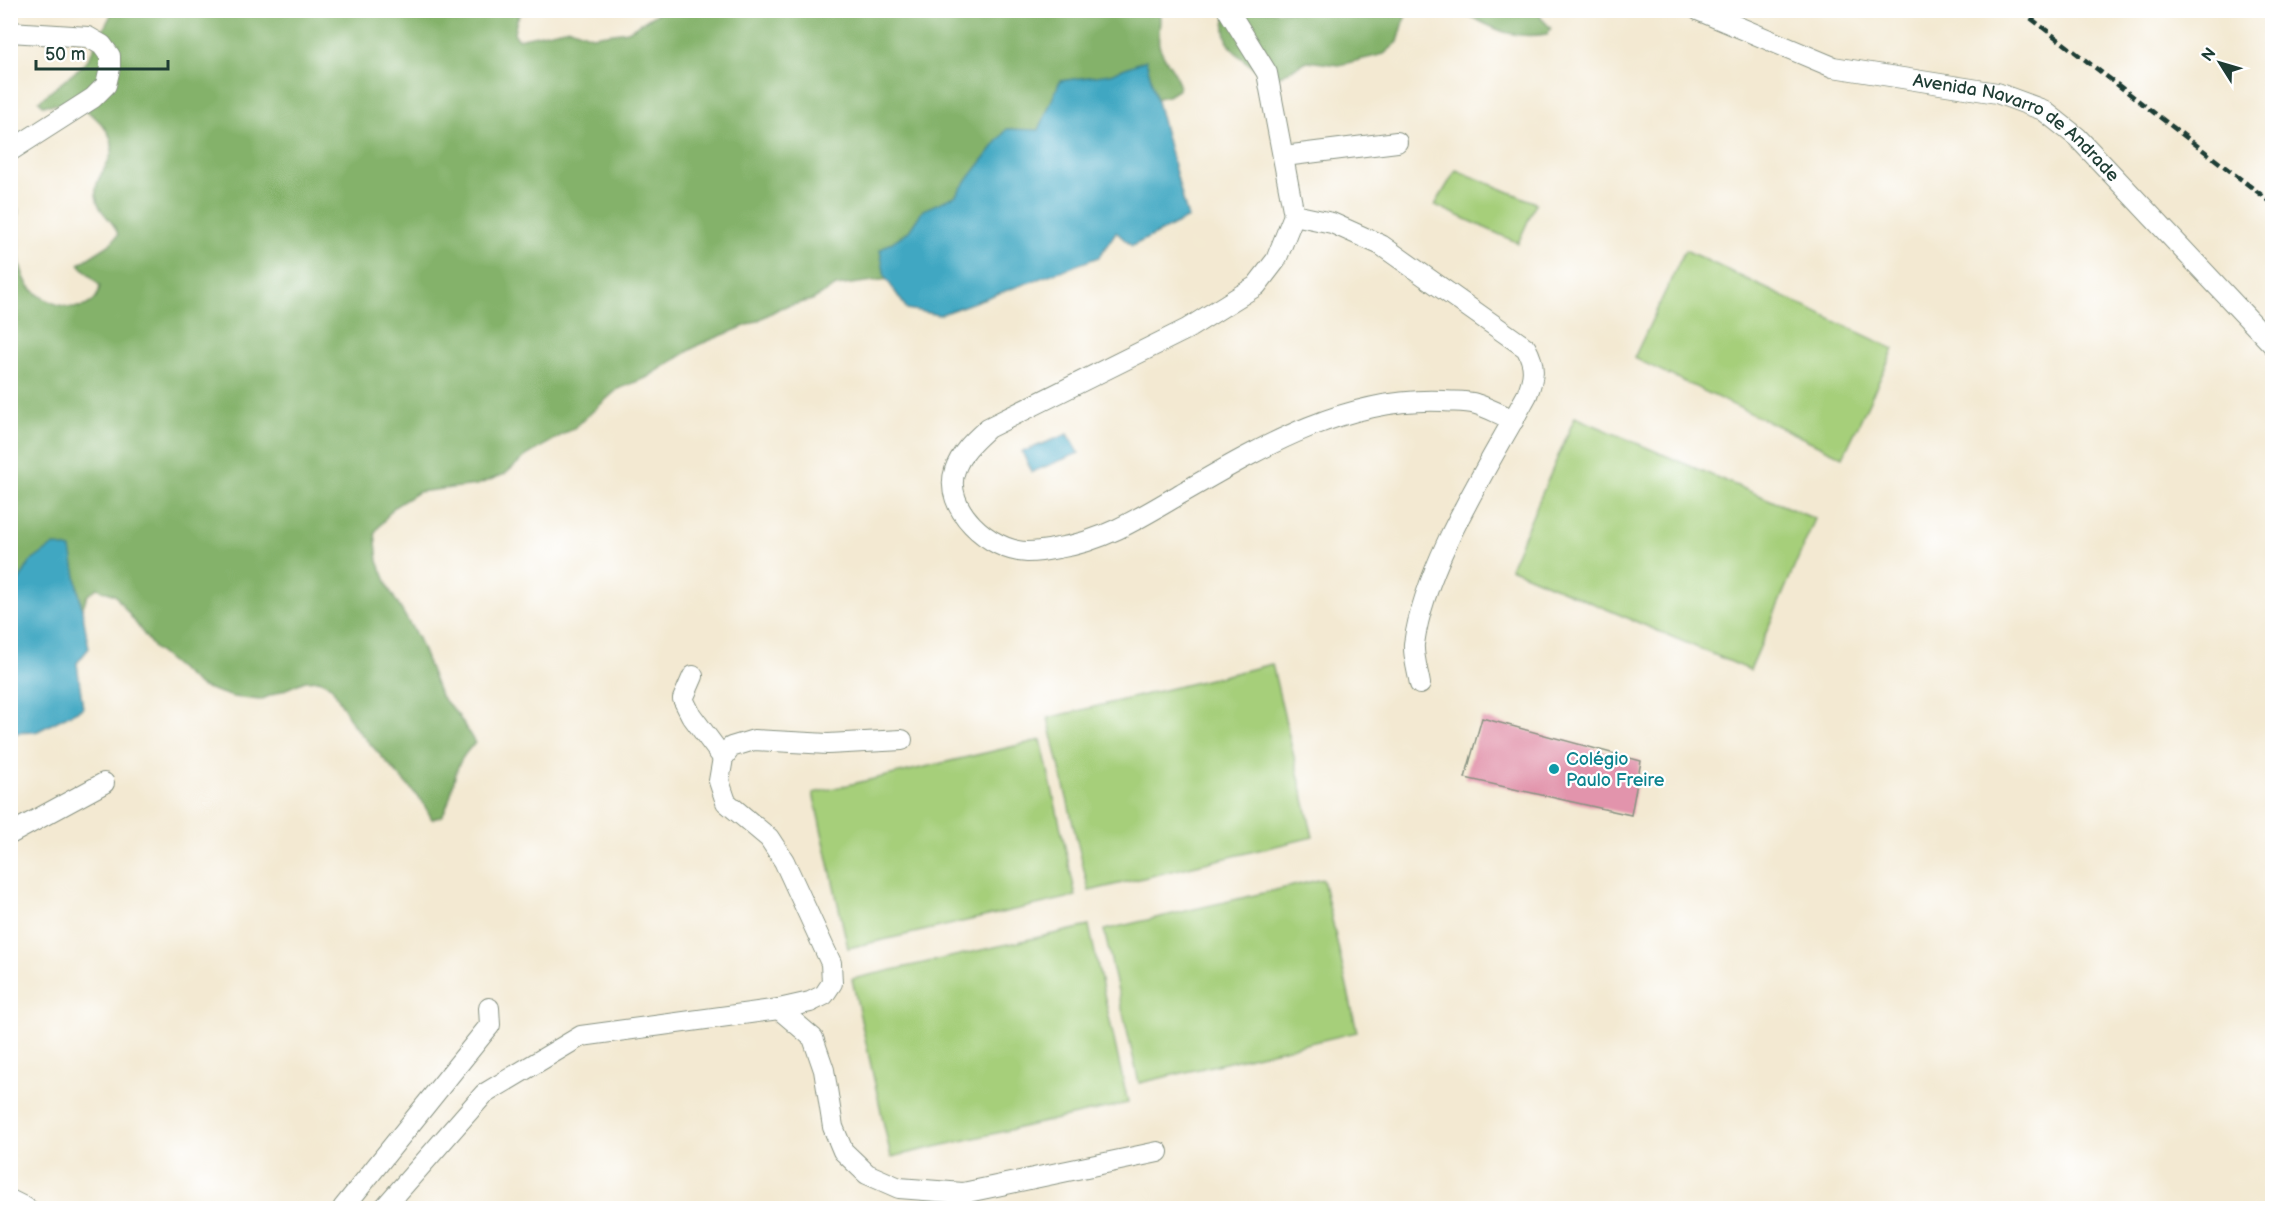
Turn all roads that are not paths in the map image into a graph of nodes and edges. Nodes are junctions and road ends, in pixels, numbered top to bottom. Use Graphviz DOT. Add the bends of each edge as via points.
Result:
graph roads {
  1 [pos="1228,10"];
  2 [pos="1698,10"];
  3 [pos="10,32"];
  4 [pos="1397,142"];
  5 [pos="10,151"];
  6 [pos="1284,156"];
  7 [pos="1294,215"];
  8 [pos="2272,344"];
  9 [pos="1514,420"];
  10 [pos="693,676"];
  11 [pos="1420,684"];
  12 [pos="902,740"];
  13 [pos="723,758"];
  14 [pos="105,783"];
  15 [pos="10,834"];
  16 [pos="489,1008"];
  17 [pos="779,1009"];
  18 [pos="1158,1152"];
  19 [pos="10,1200"];
  20 [pos="26,1209"];
  21 [pos="343,1209"];
  22 [pos="384,1209"];
  1 -- 6 [label="street" via="1267,73"];
  2 -- 8 [label="street, Avenida Navarro de Andrade" via="1833,67 1997,93 2043,110 2077,137"];
  3 -- 5 [label="street" via="88,37 102,45 110,56 110,68 106,85 93,98"];
  4 -- 6 [label="street"];
  6 -- 7 [label="street"];
  7 -- 9 [label="street" via="1332,223 1381,245 1526,348 1533,359 1534,376"];
  7 -- 9 [label="street" via="1276,260 1256,286 1187,329 988,428 966,448 954,471 952,494 963,514 1000,544 1026,552 1061,548 1119,530 1245,457 1305,428 1368,407 1420,400 1474,403"];
  9 -- 11 [label="street" via="1462,513 1427,593 1414,646"];
  10 -- 13 [label="street" via="683,699"];
  12 -- 13 [label="street" via="828,744 754,740 731,747"];
  13 -- 17 [label="street" via="719,781 726,802 769,838 784,861 831,963 832,983 824,995"];
  14 -- 15 [label="street"];
  16 -- 21 [label="street" via="490,1025"];
  17 -- 18 [label="street" via="813,1038 824,1071 833,1127 843,1151 867,1174 899,1188 963,1193"];
  17 -- 22 [label="street" via="581,1036 484,1094"];
  19 -- 20 [label="street"];
}
